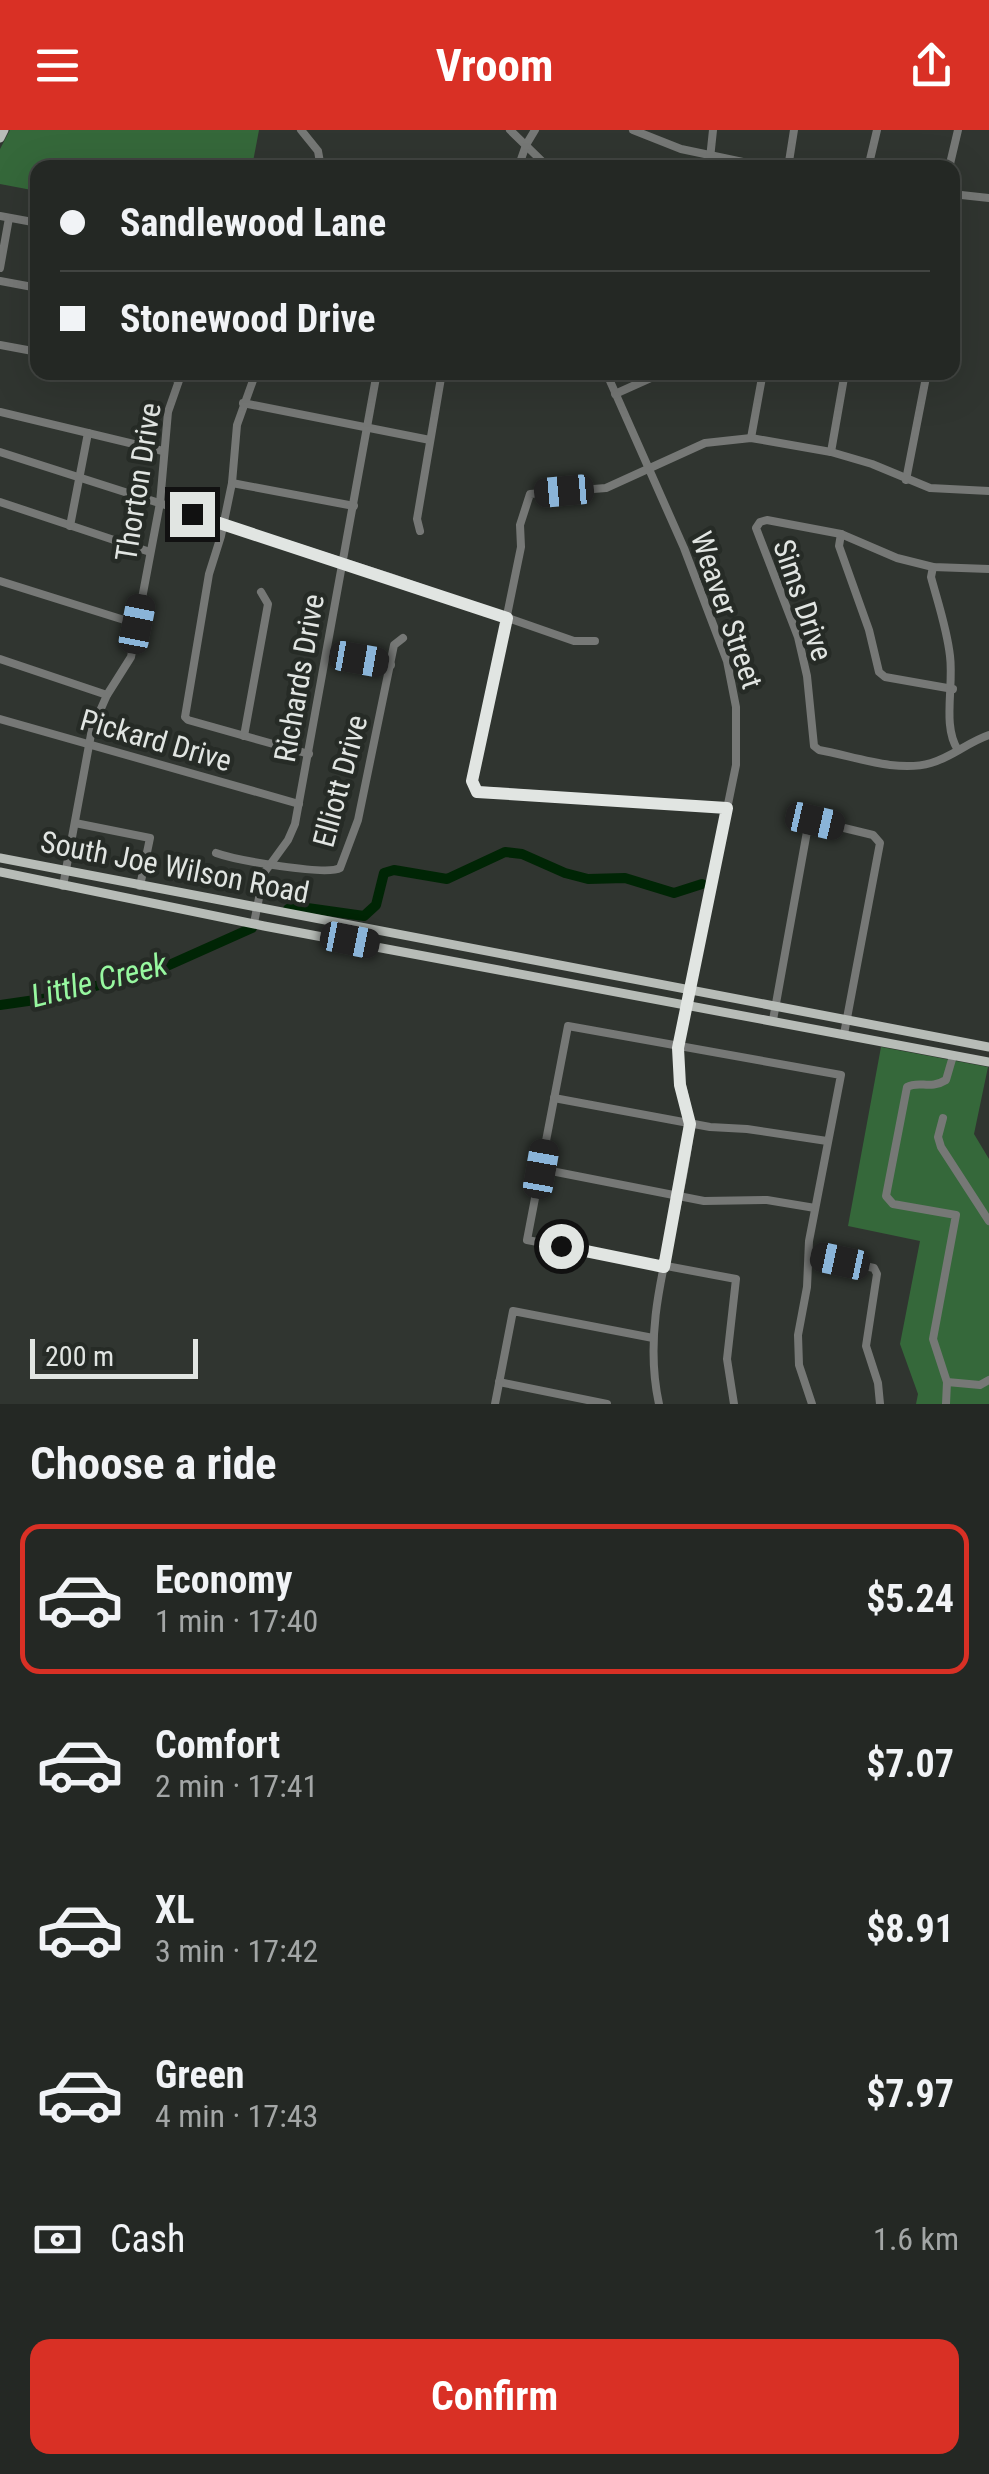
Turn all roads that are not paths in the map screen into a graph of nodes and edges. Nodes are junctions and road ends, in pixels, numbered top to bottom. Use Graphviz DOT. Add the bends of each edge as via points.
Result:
graph roads {
  1 [pos="4,130"];
  2 [pos="301,130"];
  3 [pos="510,130"];
  4 [pos="536,130"];
  5 [pos="632,130"];
  6 [pos="713,130"];
  7 [pos="794,130"];
  8 [pos="876,130"];
  9 [pos="958,130"];
  10 [pos="0,138"];
  11 [pos="526,144"];
  12 [pos="710,155"];
  13 [pos="322,160"];
  14 [pos="521,160"];
  15 [pos="541,160"];
  16 [pos="709,160"];
  17 [pos="734,160"];
  18 [pos="789,160"];
  19 [pos="870,160"];
  20 [pos="950,160"];
  21 [pos="960,195"];
  22 [pos="989,198"];
  23 [pos="4,217"];
  24 [pos="30,222"];
  25 [pos="0,268"];
  26 [pos="0,281"];
  27 [pos="30,287"];
  28 [pos="0,345"];
  29 [pos="30,351"];
  30 [pos="179,380"];
  31 [pos="253,380"];
  32 [pos="376,380"];
  33 [pos="441,380"];
  34 [pos="609,380"];
  35 [pos="646,380"];
  36 [pos="762,380"];
  37 [pos="844,380"];
  38 [pos="925,380"];
  39 [pos="615,394"];
  40 [pos="243,403"];
  41 [pos="0,412"];
  42 [pos="368,428"];
  43 [pos="88,432"];
  44 [pos="751,438"];
  45 [pos="430,440"];
  46 [pos="163,450"];
  47 [pos="0,452"];
  48 [pos="830,452"];
  49 [pos="651,470"];
  50 [pos="78,478"];
  51 [pos="906,480"];
  52 [pos="232,483"];
  53 [pos="989,491"];
  54 [pos="0,502"];
  55 [pos="160,503"];
  56 [pos="354,506"];
  57 [pos="224,524"];
  58 [pos="70,526"];
  59 [pos="420,531"];
  60 [pos="842,534"];
  61 [pos="150,552"];
  62 [pos="343,563"];
  63 [pos="934,566"];
  64 [pos="989,568"];
  65 [pos="0,581"];
  66 [pos="261,592"];
  67 [pos="507,618"];
  68 [pos="137,624"];
  69 [pos="402,638"];
  70 [pos="595,641"];
  71 [pos="327,653"];
  72 [pos="0,659"];
  73 [pos="391,665"];
  74 [pos="953,689"];
  75 [pos="108,695"];
  76 [pos="0,719"];
  77 [pos="989,735"];
  78 [pos="244,736"];
  79 [pos="90,744"];
  80 [pos="958,750"];
  81 [pos="309,754"];
  82 [pos="299,804"];
  83 [pos="727,808"];
  84 [pos="75,823"];
  85 [pos="216,853"];
  86 [pos="0,858"];
  87 [pos="270,865"];
  88 [pos="0,872"];
  89 [pos="66,872"];
  90 [pos="62,886"];
  91 [pos="140,886"];
  92 [pos="256,908"];
  93 [pos="254,924"];
  94 [pos="692,991"];
  95 [pos="688,1004"];
  96 [pos="775,1006"];
  97 [pos="772,1020"];
  98 [pos="847,1020"];
  99 [pos="844,1034"];
  100 [pos="989,1047"];
  101 [pos="678,1048"];
  102 [pos="953,1056"];
  103 [pos="989,1062"];
  104 [pos="554,1098"];
  105 [pos="943,1118"];
  106 [pos="690,1124"];
  107 [pos="828,1141"];
  108 [pos="541,1169"];
  109 [pos="678,1197"];
  110 [pos="974,1198"];
  111 [pos="815,1208"];
  112 [pos="956,1215"];
  113 [pos="989,1220"];
  114 [pos="809,1254"];
  115 [pos="664,1267"];
  116 [pos="653,1338"];
  117 [pos="989,1380"];
  118 [pos="499,1382"];
  119 [pos="947,1382"];
  120 [pos="495,1404"];
  121 [pos="607,1404"];
  122 [pos="659,1404"];
  123 [pos="734,1404"];
  124 [pos="812,1404"];
  125 [pos="880,1404"];
  126 [pos="946,1404"];
  1 -- 10 [label="main road"];
  2 -- 13 [label="street"];
  3 -- 11 [label="street"];
  4 -- 11 [label="street"];
  5 -- 12 [label="street"];
  6 -- 12 [label="street"];
  7 -- 18 [label="street"];
  8 -- 19 [label="street"];
  9 -- 20 [label="street"];
  11 -- 14 [label="street"];
  11 -- 15 [label="street"];
  12 -- 16 [label="street"];
  12 -- 17 [label="street"];
  21 -- 22 [label="street"];
  23 -- 24 [label="street"];
  23 -- 25 [label="street"];
  26 -- 27 [label="street"];
  28 -- 29 [label="street"];
  30 -- 46 [label="street, Thorton Drive"];
  31 -- 40 [label="street"];
  32 -- 42 [label="street, Richards Drive"];
  33 -- 45 [label="street"];
  34 -- 39 [label="street, Weaver Street"];
  35 -- 39 [label="street"];
  36 -- 44 [label="street"];
  37 -- 48 [label="street"];
  38 -- 51 [label="street"];
  39 -- 49 [label="street, Weaver Street"];
  40 -- 42 [label="street"];
  40 -- 52 [label="street"];
  41 -- 43 [label="street"];
  42 -- 45 [label="street"];
  42 -- 56 [label="street, Richards Drive"];
  43 -- 46 [label="street"];
  43 -- 50 [label="street"];
  44 -- 48 [label="street"];
  44 -- 49 [label="street" via="705,443"];
  45 -- 59 [label="street" via="416,519"];
  46 -- 55 [label="street, Thorton Drive"];
  47 -- 50 [label="street"];
  48 -- 51 [label="street"];
  49 -- 67 [label="street" via="606,488 530,494"];
  49 -- 83 [label="street, Weaver Street" via="734,688 738,740"];
  50 -- 55 [label="street"];
  50 -- 58 [label="street"];
  51 -- 53 [label="street"];
  52 -- 56 [label="street"];
  52 -- 57 [label="street"];
  54 -- 58 [label="street"];
  55 -- 57 [label="street"];
  55 -- 61 [label="street, Thorton Drive"];
  56 -- 62 [label="street, Richards Drive"];
  57 -- 62 [label="street"];
  57 -- 78 [label="street" via="185,713 188,720"];
  58 -- 61 [label="street"];
  60 -- 63 [label="street, Sims Drive"];
  60 -- 74 [label="street" via="840,546 879,672"];
  60 -- 80 [label="street, Sims Drive" via="767,520 756,528 798,637 813,744 906,766"];
  61 -- 68 [label="street, Thorton Drive"];
  62 -- 67 [label="street"];
  62 -- 71 [label="street, Richards Drive"];
  63 -- 64 [label="street, Sims Drive"];
  63 -- 74 [label="street"];
  65 -- 68 [label="street"];
  66 -- 78 [label="street" via="268,604"];
  67 -- 70 [label="street" via="574,641"];
  67 -- 83 [label="street" via="475,790"];
  68 -- 75 [label="street, Thorton Drive" via="131,657"];
  69 -- 73 [label="street, Elliott Drive"];
  71 -- 73 [label="street"];
  71 -- 81 [label="street, Richards Drive"];
  72 -- 75 [label="street"];
  73 -- 87 [label="street, Elliott Drive" via="358,820 340,868"];
  74 -- 80 [label="street" via="948,730"];
  75 -- 79 [label="street, Thorton Drive"];
  76 -- 79 [label="street, Pickard Drive"];
  77 -- 80 [label="street, Sims Drive"];
  78 -- 81 [label="street"];
  79 -- 82 [label="street, Pickard Drive"];
  79 -- 84 [label="street, Thorton Drive"];
  81 -- 82 [label="street, Richards Drive"];
  82 -- 87 [label="street, Richards Drive" via="288,840"];
  83 -- 94 [label="street, Weaver Street"];
  84 -- 89 [label="street, Thorton Drive"];
  84 -- 91 [label="street" via="150,838"];
  85 -- 87 [label="street"];
  86 -- 89 [label="main road, South Joe Wilson Road"];
  87 -- 92 [label="street, Richards Drive"];
  88 -- 90 [label="main road, South Joe Wilson Road"];
  89 -- 90 [label="street, Thorton Drive"];
  89 -- 91 [label="main road, South Joe Wilson Road"];
  90 -- 93 [label="main road, South Joe Wilson Road"];
  91 -- 92 [label="main road, South Joe Wilson Road"];
  92 -- 93 [label="street, Richards Drive"];
  92 -- 94 [label="main road, South Joe Wilson Road"];
  93 -- 95 [label="main road, South Joe Wilson Road"];
  94 -- 95 [label="street, Weaver Street"];
  94 -- 96 [label="main road, South Joe Wilson Road"];
  95 -- 97 [label="main road, South Joe Wilson Road"];
  95 -- 101 [label="street, Weaver Street"];
  96 -- 97 [label="street"];
  96 -- 98 [label="main road, South Joe Wilson Road"];
  96 -- 98 [label="street" via="808,826 815,821 873,835 880,843"];
  97 -- 99 [label="main road, South Joe Wilson Road"];
  98 -- 99 [label="street"];
  98 -- 100 [label="main road, South Joe Wilson Road"];
  99 -- 102 [label="main road, South Joe Wilson Road"];
  101 -- 104 [label="street" via="568,1026"];
  101 -- 106 [label="street, Weaver Street"];
  101 -- 107 [label="street" via="841,1075"];
  102 -- 103 [label="main road, South Joe Wilson Road"];
  102 -- 112 [label="street" via="946,1080 907,1087 886,1196 893,1204"];
  104 -- 106 [label="street"];
  104 -- 108 [label="street"];
  105 -- 110 [label="street" via="941,1147"];
  106 -- 107 [label="street"];
  106 -- 109 [label="street, Weaver Street"];
  107 -- 111 [label="street"];
  108 -- 109 [label="street"];
  108 -- 115 [label="street" via="527,1240"];
  109 -- 111 [label="street"];
  109 -- 115 [label="street, Weaver Street"];
  110 -- 112 [label="street"];
  110 -- 113 [label="street"];
  111 -- 114 [label="street"];
  112 -- 119 [label="street" via="933,1339"];
  114 -- 124 [label="street" via="798,1334"];
  114 -- 125 [label="street" via="877,1274 866,1346"];
  115 -- 116 [label="street, Weaver Street"];
  115 -- 123 [label="street" via="736,1280 727,1359"];
  116 -- 118 [label="street" via="513,1312"];
  116 -- 122 [label="street, Weaver Street"];
  117 -- 119 [label="street" via="980,1386"];
  118 -- 120 [label="street"];
  118 -- 121 [label="street"];
  119 -- 126 [label="street"];
}
